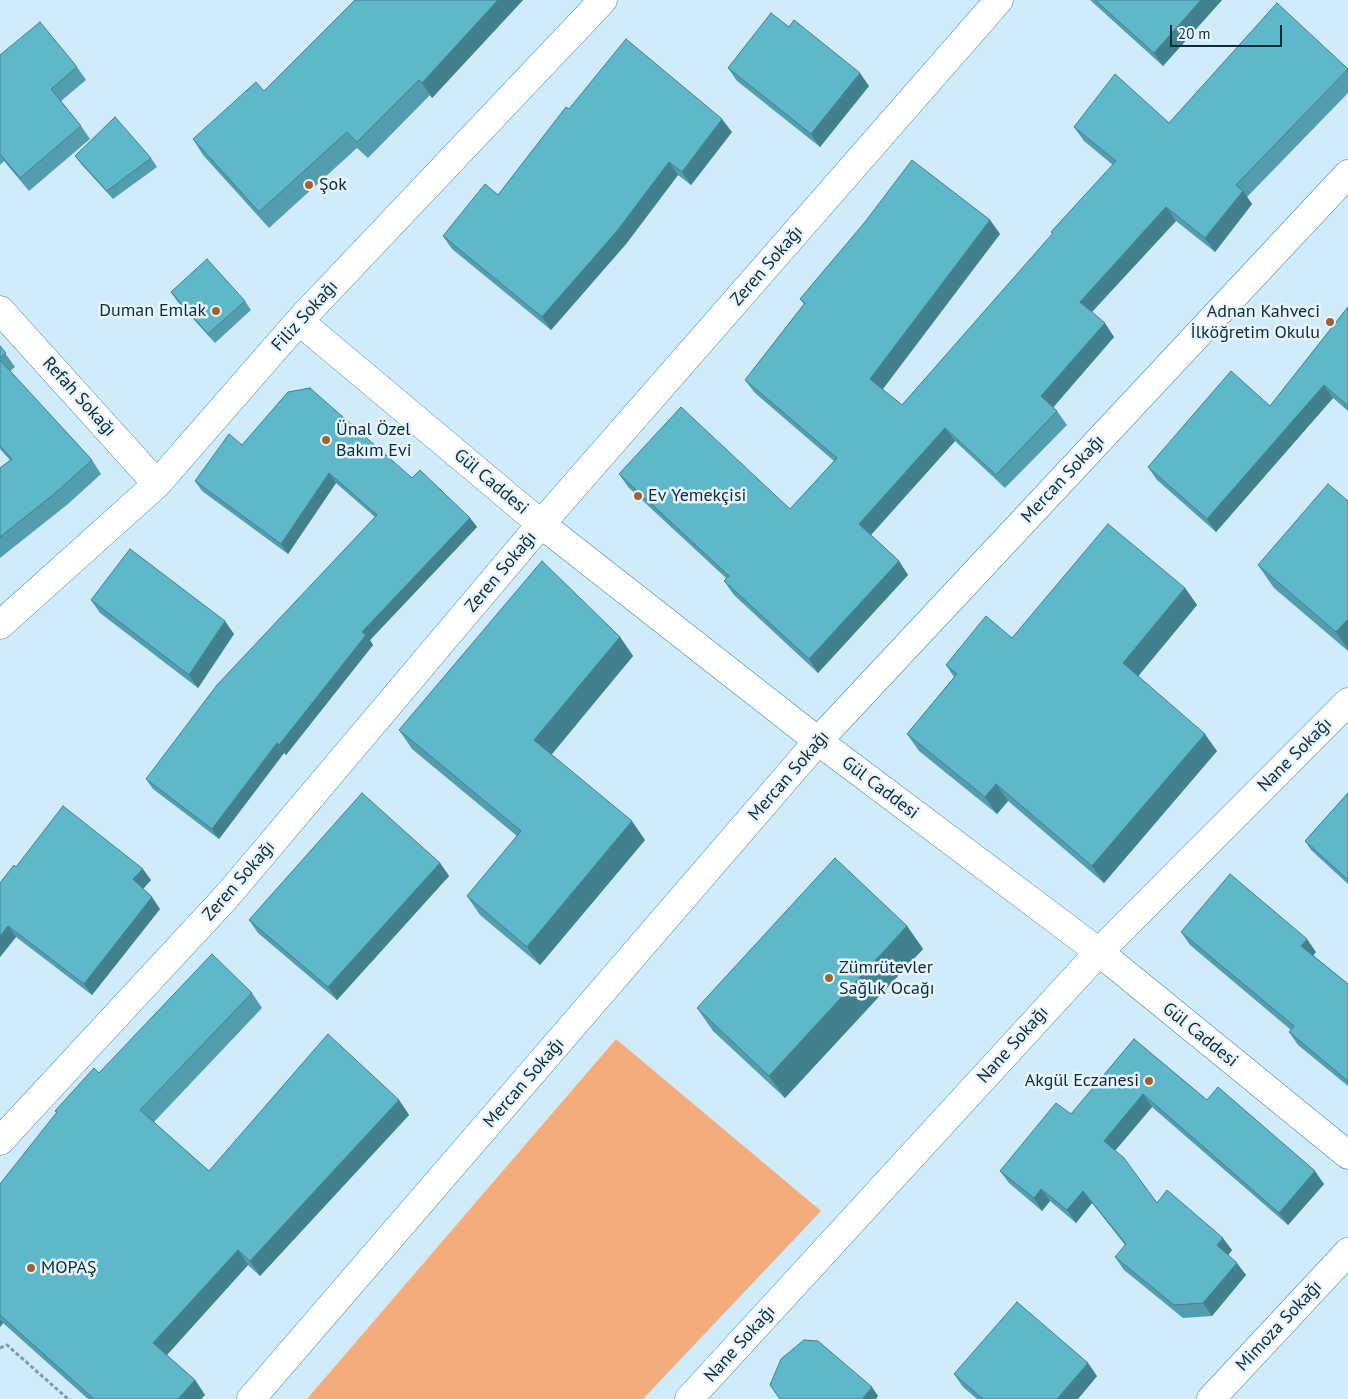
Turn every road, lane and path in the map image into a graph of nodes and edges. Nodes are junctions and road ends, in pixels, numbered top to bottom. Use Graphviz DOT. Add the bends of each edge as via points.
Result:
graph roads {
  1 [pos="603,0"];
  2 [pos="999,0"];
  3 [pos="1348,174"];
  4 [pos="0,310"];
  5 [pos="299,321"];
  6 [pos="157,484"];
  7 [pos="542,524"];
  8 [pos="0,625"];
  9 [pos="1348,702"];
  10 [pos="818,742"];
  11 [pos="1099,952"];
  12 [pos="0,1141"];
  13 [pos="1348,1155"];
  14 [pos="1348,1252"];
  15 [pos="0,1348"];
  16 [pos="68,1399"];
  17 [pos="251,1399"];
  18 [pos="689,1399"];
  19 [pos="1211,1399"];
  1 -- 5 [label="street, Filiz Sokağı"];
  2 -- 7 [label="street, Zeren Sokağı"];
  3 -- 10 [label="street, Mercan Sokağı"];
  4 -- 6 [label="street, Refah Sokağı"];
  5 -- 6 [label="street, Filiz Sokağı"];
  5 -- 7 [label="street, Gül Caddesi"];
  6 -- 8 [label="street, Filiz Sokağı"];
  7 -- 10 [label="street, Gül Caddesi"];
  7 -- 12 [label="street, Zeren Sokağı" via="228,895"];
  9 -- 11 [label="street, Nane Sokağı"];
  10 -- 11 [label="street, Gül Caddesi"];
  10 -- 17 [label="street, Mercan Sokağı"];
  11 -- 13 [label="street, Gül Caddesi"];
  11 -- 18 [label="street, Nane Sokağı"];
  14 -- 19 [label="street, Mimoza Sokağı"];
  15 -- 16 [label="path" via="7,1345"];
}
